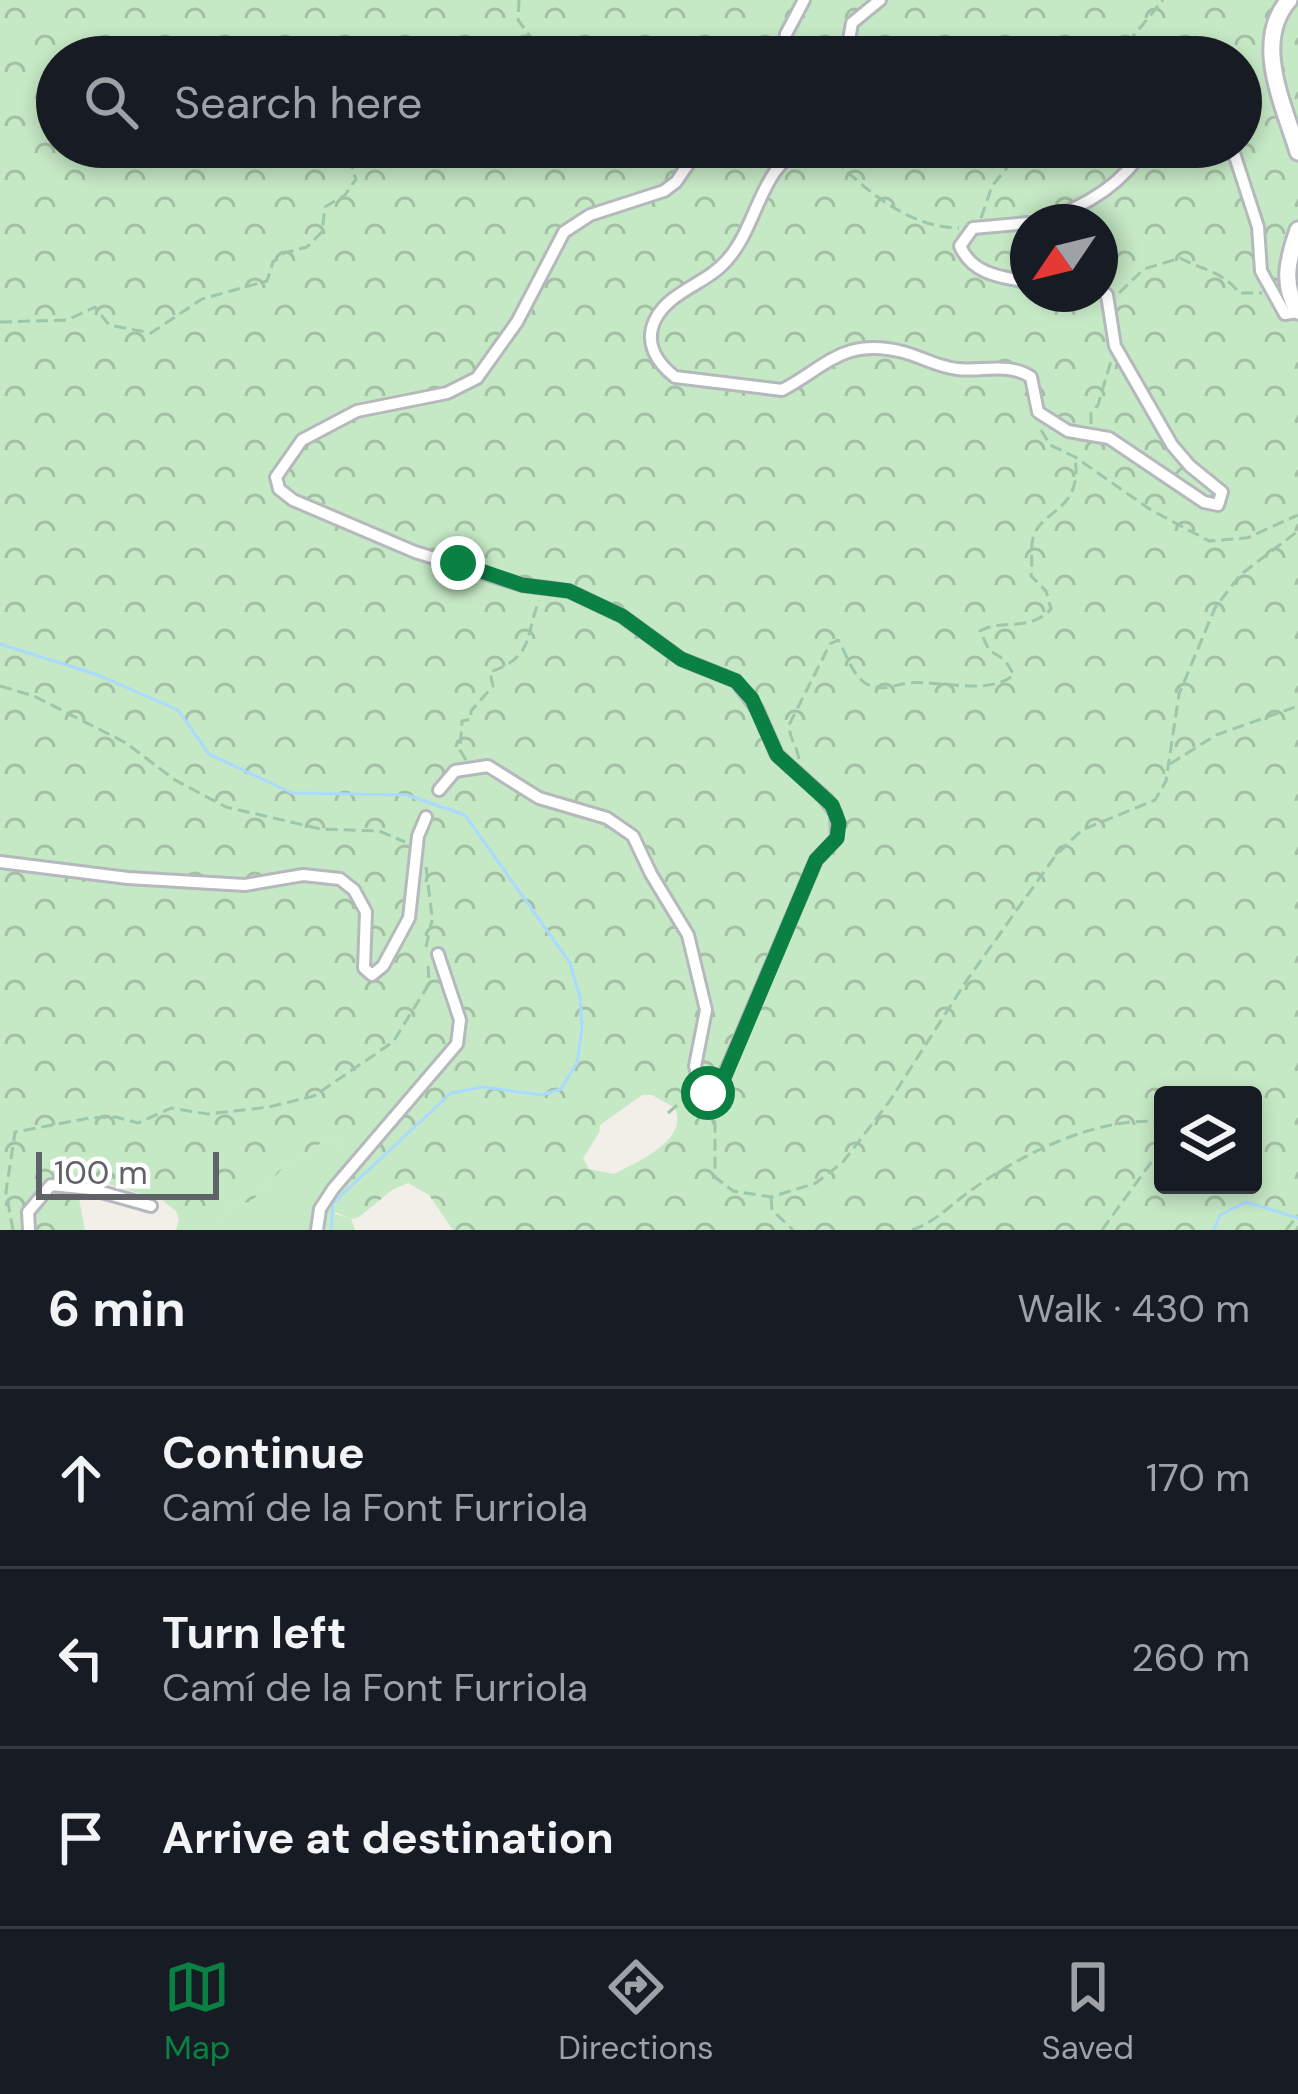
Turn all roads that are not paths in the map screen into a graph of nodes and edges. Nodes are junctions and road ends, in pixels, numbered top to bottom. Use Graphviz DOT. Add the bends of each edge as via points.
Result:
graph roads {
  1 [pos="804,0"];
  2 [pos="880,0"];
  3 [pos="1289,0"];
  4 [pos="786,36"];
  5 [pos="850,36"];
  6 [pos="1298,152"];
  7 [pos="684,168"];
  8 [pos="777,168"];
  9 [pos="1128,168"];
  10 [pos="1239,168"];
  11 [pos="1082,204"];
  12 [pos="1010,224"];
  13 [pos="1298,230"];
  14 [pos="1010,277"];
  15 [pos="1109,312"];
  16 [pos="1298,312"];
  17 [pos="439,790"];
  18 [pos="426,817"];
  19 [pos="0,862"];
  20 [pos="438,954"];
  21 [pos="151,1206"];
  22 [pos="29,1230"];
  23 [pos="317,1230"];
  1 -- 4 [label="street"];
  2 -- 5 [label="street" via="853,23"];
  3 -- 6 [label="main road" via="1271,46"];
  7 -- 17 [label="street" via="670,187 564,232 517,322 476,378 447,393 358,411 302,440 276,484 395,545 509,582 569,591 622,616 681,659 736,681 777,755 832,805 839,831 816,860 724,1078 704,1090 695,1066 706,1010 688,935 633,836 607,818 539,798 494,768 470,766"];
  8 -- 15 [label="street" via="727,261 658,316 652,341 662,366 682,379 774,391 824,360 885,349 950,368 1028,373 1038,412 1068,431 1109,438 1214,506 1222,492 1172,445 1115,346"];
  9 -- 11 [label="street"];
  10 -- 16 [label="street" via="1268,289 1285,314"];
  12 -- 14 [label="street" via="976,227 960,246 972,265"];
  13 -- 16 [label="main road" via="1286,275"];
  18 -- 19 [label="street" via="409,918 372,975 364,968 366,912 340,879 303,875 245,885"];
  20 -- 23 [label="street" via="460,1020 457,1044 333,1189"];
  21 -- 22 [label="street" via="50,1185 28,1212"];
}
